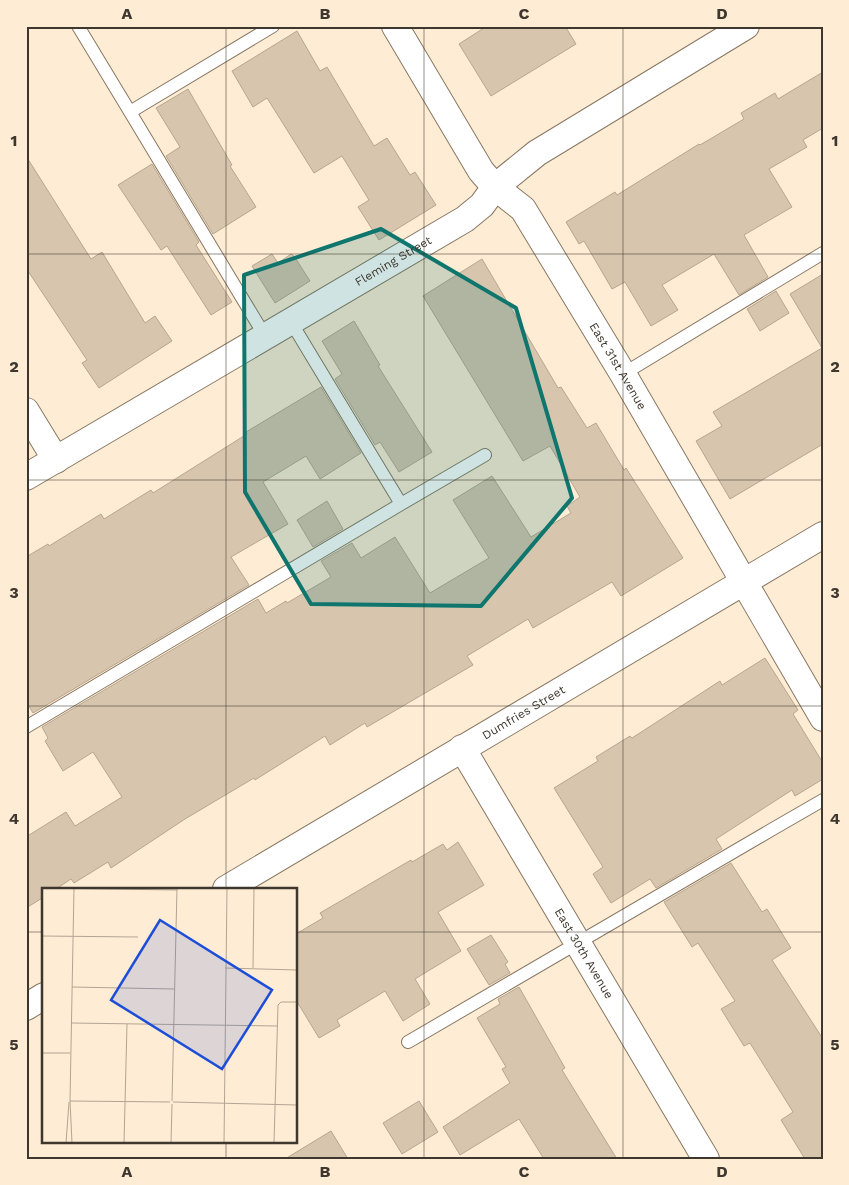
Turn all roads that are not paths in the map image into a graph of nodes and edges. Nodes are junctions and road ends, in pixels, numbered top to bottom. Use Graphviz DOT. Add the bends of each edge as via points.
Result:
graph roads {
  1 [pos="78,26"];
  2 [pos="274,26"];
  3 [pos="395,26"];
  4 [pos="746,26"];
  5 [pos="130,112"];
  6 [pos="495,187"];
  7 [pos="823,254"];
  8 [pos="290,322"];
  9 [pos="265,336"];
  10 [pos="622,374"];
  11 [pos="26,410"];
  12 [pos="485,455"];
  13 [pos="56,460"];
  14 [pos="26,477"];
  15 [pos="401,504"];
  16 [pos="823,535"];
  17 [pos="742,582"];
  18 [pos="823,718"];
  19 [pos="26,727"];
  20 [pos="462,748"];
  21 [pos="823,800"];
  22 [pos="228,888"];
  23 [pos="578,943"];
  24 [pos="42,997"];
  25 [pos="26,1007"];
  26 [pos="408,1042"];
  27 [pos="706,1159"];
  1 -- 5 [label="lane"];
  2 -- 5 [label="lane"];
  3 -- 6 [label="street, East 31st Avenue" via="481,171"];
  4 -- 6 [label="street, Fleming Street" via="537,153"];
  5 -- 9 [label="lane"];
  6 -- 8 [label="street, Fleming Street" via="482,205 465,219"];
  6 -- 10 [label="street, East 31st Avenue" via="522,209"];
  7 -- 10 [label="lane"];
  8 -- 9 [label="street, Fleming Street"];
  8 -- 15 [label="lane"];
  9 -- 13 [label="street, Fleming Street"];
  10 -- 17 [label="street, East 31st Avenue"];
  11 -- 13 [label="street"];
  12 -- 15 [label="lane"];
  13 -- 14 [label="street, Fleming Street"];
  15 -- 19 [label="lane"];
  16 -- 17 [label="street, Dumfries Street"];
  17 -- 18 [label="street, East 31st Avenue"];
  17 -- 20 [label="street, Dumfries Street"];
  20 -- 22 [label="street, Dumfries Street"];
  20 -- 23 [label="street, East 30th Avenue"];
  21 -- 23 [label="lane"];
  23 -- 26 [label="lane"];
  23 -- 27 [label="street, East 30th Avenue"];
  24 -- 25 [label="street"];
}
